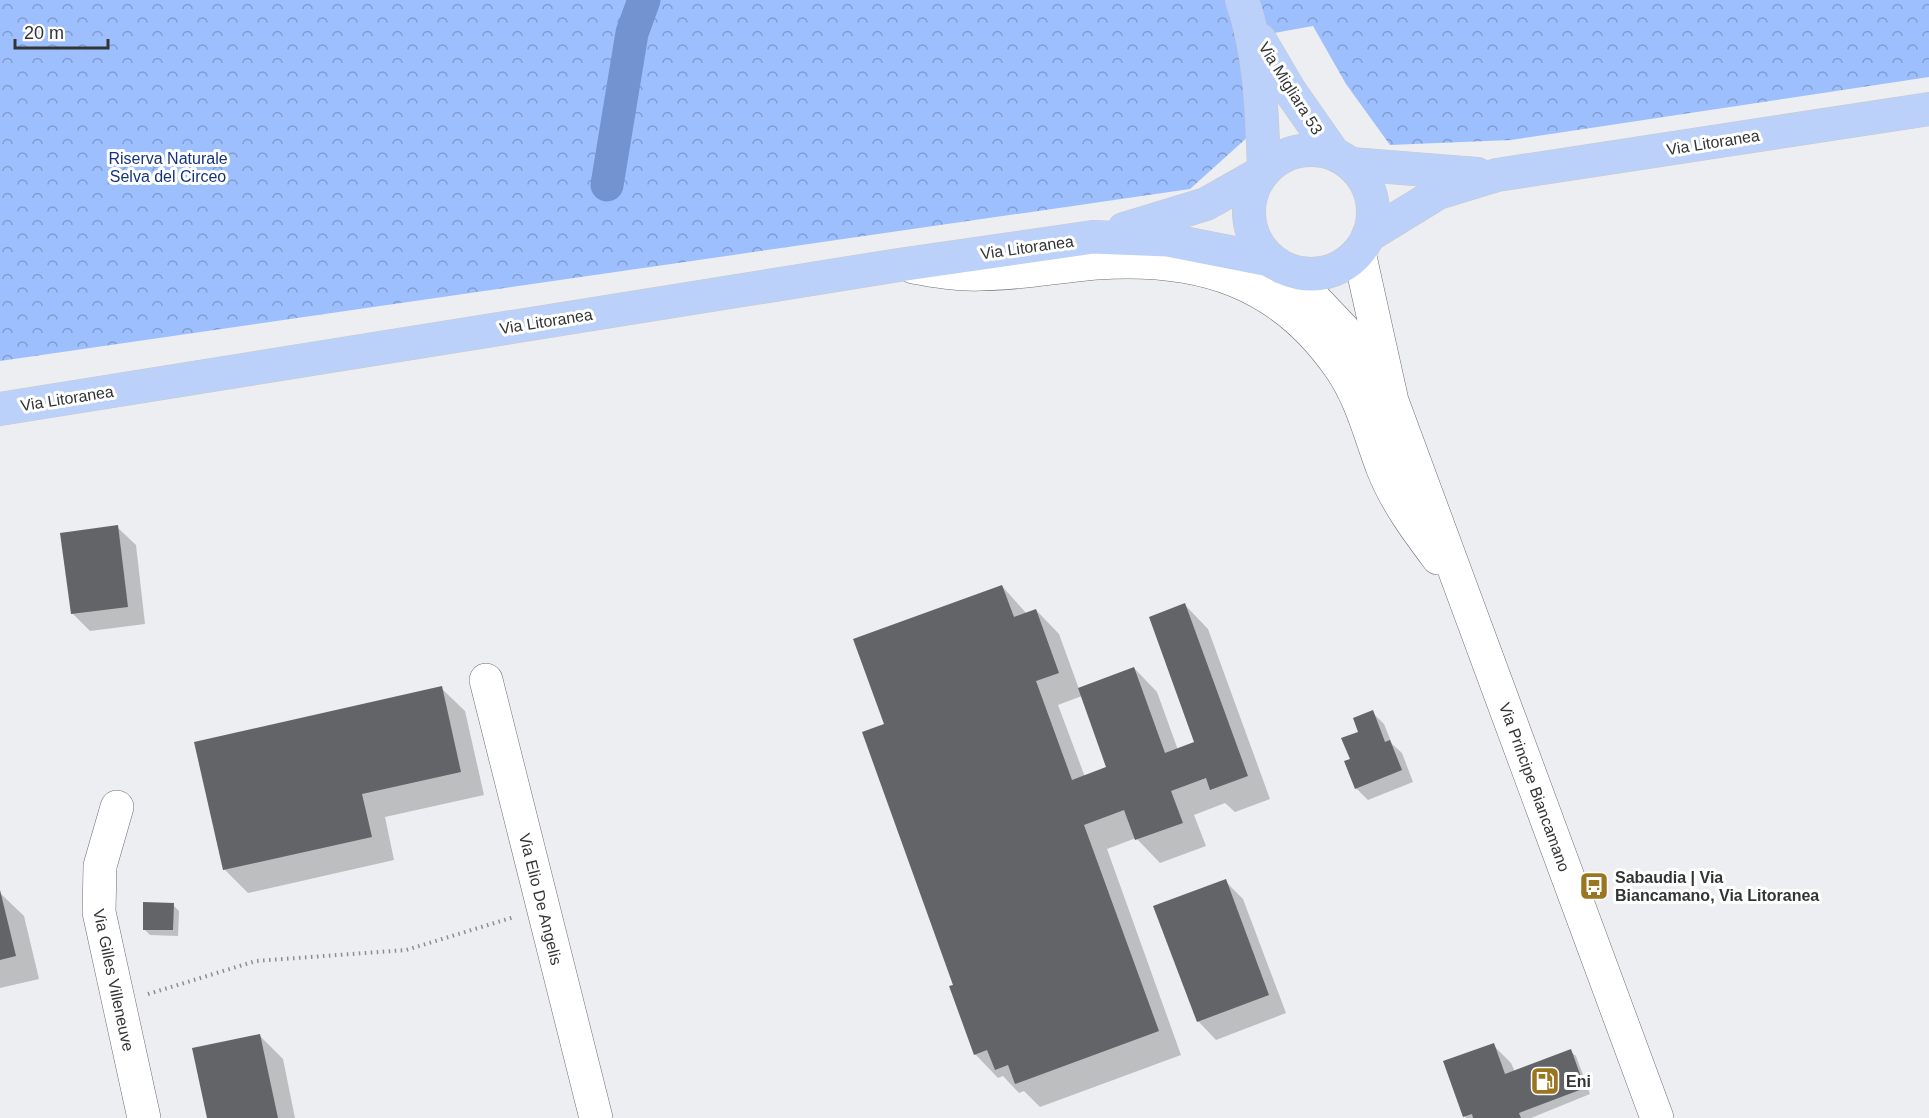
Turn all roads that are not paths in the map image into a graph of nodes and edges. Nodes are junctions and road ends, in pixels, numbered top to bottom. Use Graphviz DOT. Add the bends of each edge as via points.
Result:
graph roads {
  1 [pos="1245,10"];
  2 [pos="1929,109"];
  3 [pos="1342,159"];
  4 [pos="1264,171"];
  5 [pos="1497,176"];
  6 [pos="1094,237"];
  7 [pos="1364,244"];
  8 [pos="899,265"];
  9 [pos="1279,265"];
  10 [pos="1392,401"];
  11 [pos="0,409"];
  12 [pos="1462,592"];
  13 [pos="486,680"];
  14 [pos="117,807"];
  15 [pos="144,1118"];
  16 [pos="596,1118"];
  17 [pos="1657,1118"];
  1 -- 3 [label="main road, Via Migliara 53" via="1286,85"];
  1 -- 4 [label="main road, Via Migliara 53" via="1260,92"];
  2 -- 5 [label="main road, Via Litoranea"];
  3 -- 4 [label="main road" via="1315,150 1295,151 1277,159"];
  3 -- 5 [label="main road, Via Litoranea"];
  3 -- 7 [label="main road" via="1364,179 1371,197 1373,217"];
  4 -- 6 [label="main road, Via Litoranea" via="1198,206"];
  4 -- 9 [label="main road" via="1248,208 1254,236"];
  5 -- 7 [label="main road, Via Litoranea" via="1438,193"];
  6 -- 8 [label="main road, Via Litoranea"];
  6 -- 9 [label="main road, Via Litoranea" via="1161,239"];
  7 -- 9 [label="main road" via="1344,265 1326,273 1306,275"];
  7 -- 10 [label="street, Via Principe Biancamano"];
  8 -- 11 [label="main road, Via Litoranea"];
  8 -- 12 [label="street, Via Principe Biancamano" via="979,274 1096,263 1165,263 1214,271 1266,295 1311,330 1343,372 1399,501"];
  9 -- 10 [label="street, Via Principe Biancamano" via="1344,330"];
  10 -- 12 [label="street, Via Principe Biancamano"];
  12 -- 17 [label="street, Via Principe Biancamano"];
  13 -- 16 [label="street, Via Elio De Angelis"];
  14 -- 15 [label="street, Via Gilles Villeneuve" via="103,852 98,896"];
}
